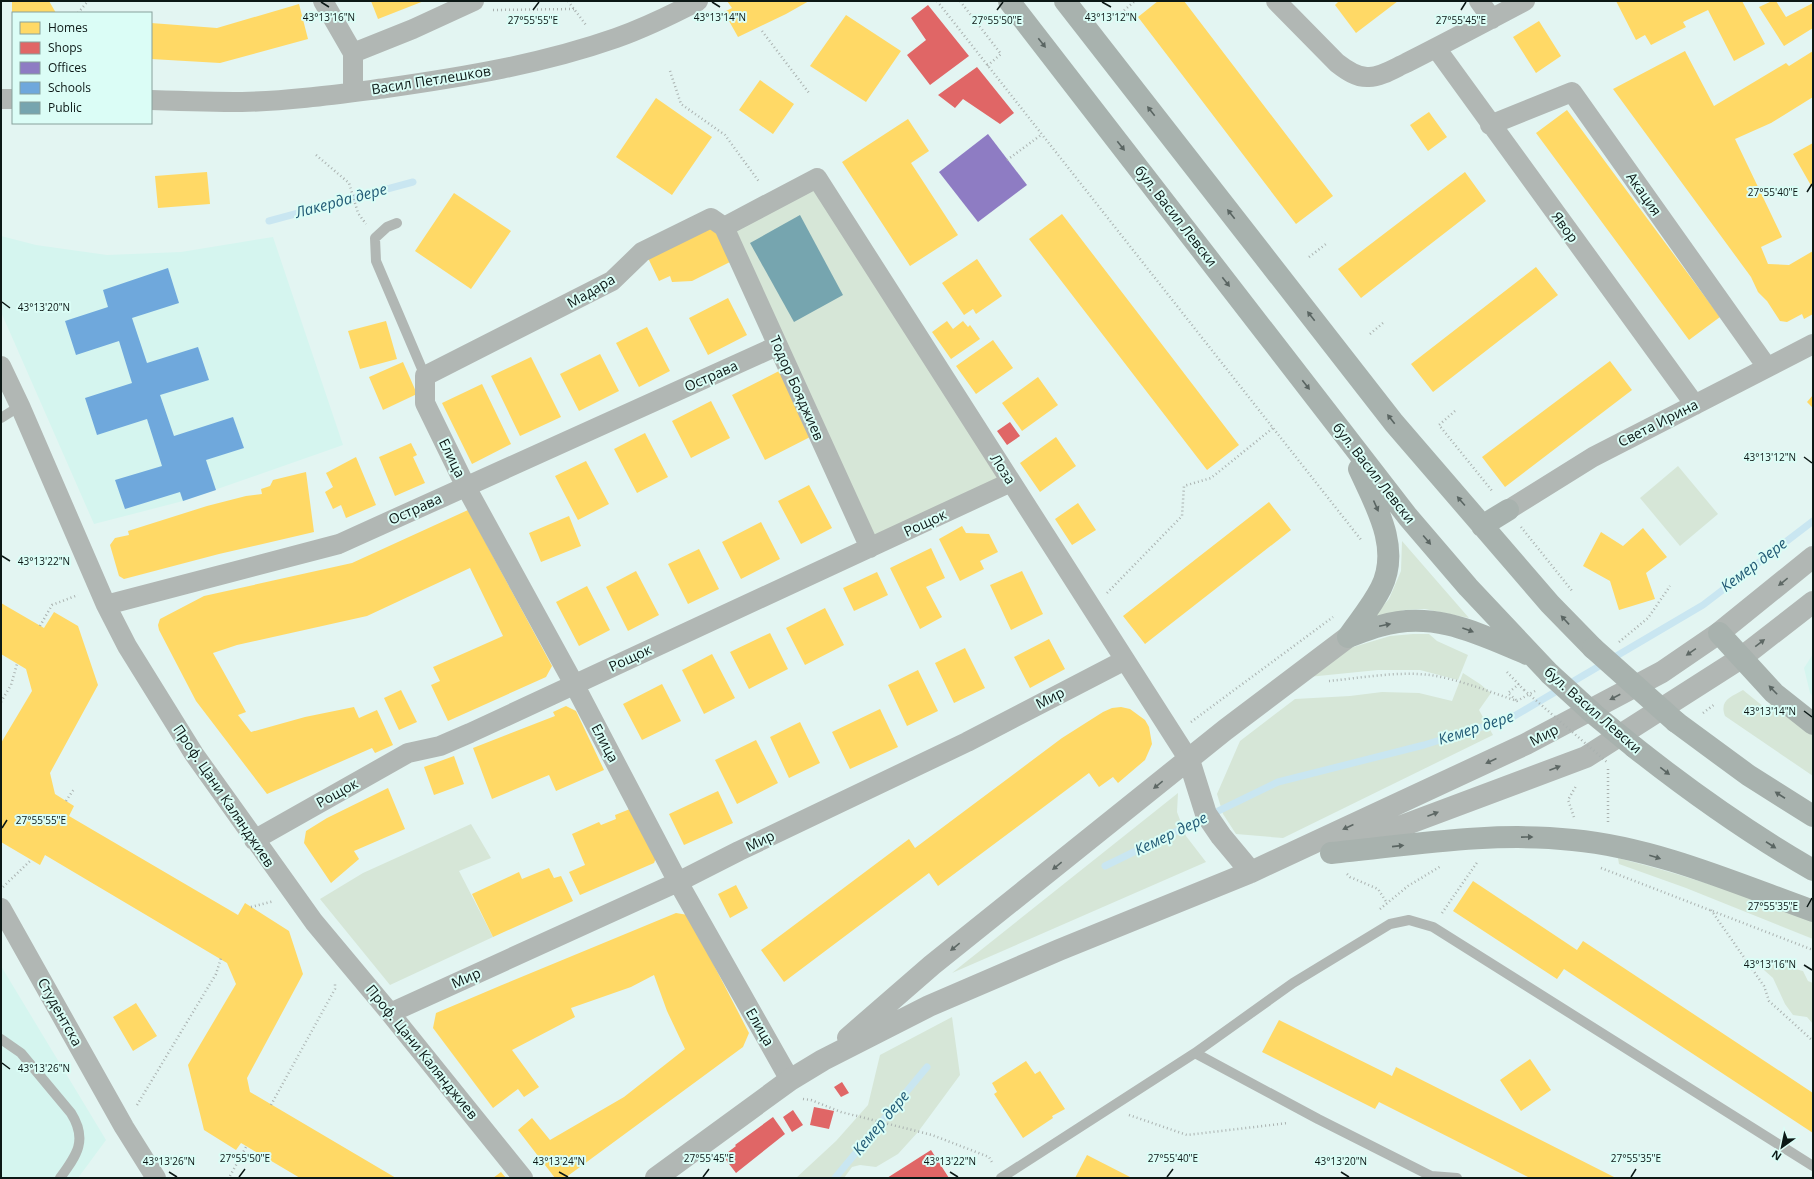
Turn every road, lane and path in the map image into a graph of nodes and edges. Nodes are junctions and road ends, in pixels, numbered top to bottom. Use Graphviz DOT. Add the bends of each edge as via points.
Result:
graph roads {
  1 [pos="88,1"];
  2 [pos="323,1"];
  3 [pos="474,1"];
  4 [pos="568,1"];
  5 [pos="698,1"];
  6 [pos="937,1"];
  7 [pos="960,1"];
  8 [pos="1009,1"];
  9 [pos="1065,1"];
  10 [pos="1135,1"];
  11 [pos="1276,1"];
  12 [pos="1479,1"];
  13 [pos="1525,1"];
  14 [pos="574,9"];
  15 [pos="456,10"];
  16 [pos="79,12"];
  17 [pos="1120,13"];
  18 [pos="1492,19"];
  19 [pos="762,31"];
  20 [pos="599,43"];
  21 [pos="1436,48"];
  22 [pos="353,53"];
  23 [pos="987,66"];
  24 [pos="670,71"];
  25 [pos="353,92"];
  26 [pos="809,93"];
  27 [pos="1,99"];
  28 [pos="12,99"];
  29 [pos="152,100"];
  30 [pos="1490,125"];
  31 [pos="1042,135"];
  32 [pos="316,155"];
  33 [pos="1007,160"];
  34 [pos="774,201"];
  35 [pos="358,212"];
  36 [pos="397,223"];
  37 [pos="724,227"];
  38 [pos="1326,244"];
  39 [pos="1309,257"];
  40 [pos="1383,323"];
  41 [pos="1370,334"];
  42 [pos="1813,344"];
  43 [pos="778,346"];
  44 [pos="1,366"];
  45 [pos="1767,367"];
  46 [pos="425,376"];
  47 [pos="1695,405"];
  48 [pos="20,406"];
  49 [pos="1455,411"];
  50 [pos="1,418"];
  51 [pos="1273,428"];
  52 [pos="1343,432"];
  53 [pos="1011,482"];
  54 [pos="466,487"];
  55 [pos="1508,510"];
  56 [pos="1482,526"];
  57 [pos="1363,542"];
  58 [pos="870,548"];
  59 [pos="1813,557"];
  60 [pos="1670,586"];
  61 [pos="1110,590"];
  62 [pos="1574,593"];
  63 [pos="102,596"];
  64 [pos="1813,602"];
  65 [pos="1335,616"];
  66 [pos="40,626"];
  67 [pos="1719,633"];
  68 [pos="1348,637"];
  69 [pos="1618,643"];
  70 [pos="1535,658"];
  71 [pos="1741,658"];
  72 [pos="1125,660"];
  73 [pos="17,664"];
  74 [pos="1328,681"];
  75 [pos="574,684"];
  76 [pos="1519,684"];
  77 [pos="1524,690"];
  78 [pos="1,702"];
  79 [pos="1714,705"];
  80 [pos="1699,717"];
  81 [pos="1813,724"];
  82 [pos="1173,736"];
  83 [pos="1586,757"];
  84 [pos="1188,760"];
  85 [pos="74,789"];
  86 [pos="66,801"];
  87 [pos="1813,816"];
  88 [pos="1576,822"];
  89 [pos="254,840"];
  90 [pos="1606,845"];
  91 [pos="1331,853"];
  92 [pos="31,860"];
  93 [pos="1472,861"];
  94 [pos="1445,865"];
  95 [pos="1438,866"];
  96 [pos="1813,870"];
  97 [pos="1251,872"];
  98 [pos="678,882"];
  99 [pos="1,888"];
  100 [pos="278,900"];
  101 [pos="1387,903"];
  102 [pos="251,907"];
  103 [pos="1,908"];
  104 [pos="1711,910"];
  105 [pos="1813,911"];
  106 [pos="1433,926"];
  107 [pos="334,947"];
  108 [pos="1813,950"];
  109 [pos="221,958"];
  110 [pos="390,1013"];
  111 [pos="1,1039"];
  112 [pos="1813,1041"];
  113 [pos="1195,1053"];
  114 [pos="823,1060"];
  115 [pos="790,1080"];
  116 [pos="771,1093"];
  117 [pos="271,1105"];
  118 [pos="1110,1109"];
  119 [pos="1318,1119"];
  120 [pos="124,1127"];
  121 [pos="246,1146"];
  122 [pos="1813,1166"];
  123 [pos="230,1176"];
  124 [pos="60,1178"];
  125 [pos="156,1178"];
  126 [pos="523,1178"];
  127 [pos="656,1178"];
  128 [pos="1002,1178"];
  129 [pos="1457,1178"];
  1 -- 16 [label="path"];
  2 -- 22 [label="street"];
  3 -- 15 [label="street"];
  4 -- 14 [label="path"];
  5 -- 20 [label="street, Васил Петлешков" via="659,21"];
  6 -- 23 [label="path"];
  7 -- 23 [label="path" via="1001,54"];
  8 -- 52 [label="highway, бул. Васил Левски, one-way"];
  56 -- 9 [label="highway, one-way" via="1394,423"];
  10 -- 17 [label="path"];
  11 -- 21 [label="street" via="1337,63 1358,76 1370,78 1384,73"];
  12 -- 18 [label="street"];
  13 -- 18 [label="street"];
  14 -- 15 [label="path"];
  14 -- 20 [label="path"];
  15 -- 22 [label="street"];
  18 -- 21 [label="street"];
  19 -- 26 [label="path"];
  20 -- 25 [label="street, Васил Петлешков" via="573,52 484,72"];
  21 -- 30 [label="street, Явор"];
  22 -- 25 [label="street"];
  23 -- 31 [label="path"];
  24 -- 34 [label="path" via="681,104 725,135"];
  25 -- 29 [label="street, Васил Петлешков" via="242,102"];
  27 -- 28 [label="street"];
  30 -- 45 [label="street, Акация" via="1572,92"];
  30 -- 47 [label="street, Явор"];
  31 -- 33 [label="path"];
  31 -- 51 [label="path"];
  32 -- 35 [label="path" via="349,183"];
  34 -- 37 [label="street"];
  34 -- 53 [label="street, Лоза" via="817,178"];
  36 -- 46 [label="lane" via="375,238 376,261"];
  37 -- 43 [label="street, Тодор Бояджиев"];
  37 -- 46 [label="street, Мадара" via="711,218 642,252 612,281"];
  38 -- 39 [label="path"];
  40 -- 41 [label="path"];
  42 -- 45 [label="street, Света Ирина"];
  43 -- 54 [label="street, Острава"];
  43 -- 58 [label="street, Тодор Бояджиев"];
  44 -- 48 [label="street, Проф. Цани Калянджиев"];
  45 -- 47 [label="street, Света Ирина"];
  46 -- 54 [label="street, Елица" via="425,403"];
  47 -- 55 [label="street, Света Ирина" via="1593,457"];
  48 -- 50 [label="lane"];
  48 -- 63 [label="street, Проф. Цани Калянджиев"];
  49 -- 55 [label="path" via="1439,425"];
  51 -- 57 [label="path"];
  51 -- 61 [label="path" via="1211,478 1184,486 1182,516"];
  52 -- 68 [label="highway, one-way" via="1381,517 1387,543 1387,571 1381,588"];
  52 -- 70 [label="highway, бул. Васил Левски, one-way" via="1434,548 1468,588"];
  53 -- 58 [label="street, Рощок"];
  53 -- 72 [label="street, Лоза"];
  54 -- 63 [label="street, Острава" via="339,544"];
  54 -- 75 [label="street, Елица"];
  55 -- 56 [label="highway"];
  55 -- 62 [label="path"];
  87 -- 56 [label="highway, one-way, bridge" via="1748,774 1676,722 1593,648 1550,604"];
  58 -- 75 [label="street, Рощок"];
  59 -- 67 [label="street, Мир, one-way"];
  60 -- 69 [label="path" via="1648,618"];
  63 -- 66 [label="path" via="52,605"];
  63 -- 89 [label="street, Проф. Цани Калянджиев" via="127,646 194,754"];
  71 -- 64 [label="street, Мир, one-way"];
  65 -- 82 [label="path"];
  67 -- 71 [label="highway"];
  67 -- 97 [label="street, Мир, one-way" via="1662,672 1526,744"];
  68 -- 70 [label="highway, one-way" via="1381,626 1431,621 1466,629"];
  68 -- 84 [label="street, Мир"];
  70 -- 96 [label="highway, бул. Васил Левски, one-way, bridge" via="1595,715 1634,747 1721,812"];
  81 -- 71 [label="highway, one-way" via="1774,693"];
  71 -- 83 [label="street, Мир"];
  72 -- 82 [label="street, Лоза"];
  72 -- 98 [label="street, Мир" via="967,742"];
  73 -- 78 [label="path" via="11,685"];
  74 -- 76 [label="path" via="1388,675 1430,675 1517,701 1508,693"];
  75 -- 89 [label="street, Рощок" via="440,746 408,753"];
  75 -- 98 [label="street, Елица"];
  77 -- 90 [label="path, bridge" via="1608,763"];
  79 -- 80 [label="path"];
  82 -- 84 [label="street, Лоза"];
  83 -- 88 [label="path" via="1588,768 1568,800"];
  91 -- 83 [label="street, Мир, one-way"];
  84 -- 97 [label="street" via="1206,814"];
  84 -- 114 [label="street, Мир, one-way" via="932,966"];
  85 -- 86 [label="path"];
  89 -- 107 [label="street, Проф. Цани Калянджиев"];
  91 -- 90 [label="highway, one-way" via="1488,838 1540,837"];
  90 -- 104 [label="path" via="1600,868"];
  90 -- 105 [label="highway, one-way" via="1708,873"];
  91 -- 97 [label="street, Мир"];
  91 -- 101 [label="path" via="1350,877 1378,889"];
  92 -- 99 [label="path"];
  93 -- 106 [label="path" via="1479,860"];
  94 -- 95 [label="path"];
  97 -- 114 [label="street, Мир" via="929,1006"];
  98 -- 110 [label="street, Мир"];
  98 -- 115 [label="street, Елица"];
  100 -- 102 [label="path"];
  103 -- 120 [label="street, Студентска"];
  104 -- 108 [label="path"];
  104 -- 112 [label="path" via="1764,986 1769,1001"];
  106 -- 113 [label="lane" via="1409,920 1390,924 1293,983"];
  106 -- 122 [label="lane"];
  107 -- 110 [label="street, Проф. Цани Калянджиев"];
  107 -- 117 [label="path" via="335,989"];
  109 -- 120 [label="path" via="216,974"];
  110 -- 126 [label="street, Проф. Цани Калянджиев"];
  111 -- 124 [label="lane" via="21,1053 77,1122 80,1132 77,1152"];
  113 -- 118 [label="lane"];
  113 -- 119 [label="lane"];
  114 -- 115 [label="street, Мир"];
  115 -- 116 [label="street, Мир"];
  116 -- 127 [label="street, Мир"];
  116 -- 128 [label="path" via="810,1100 841,1112 932,1135 989,1158"];
  118 -- 119 [label="path" via="1187,1135"];
  118 -- 128 [label="lane"];
  119 -- 129 [label="lane" via="1431,1176"];
  120 -- 125 [label="street, Студентска"];
  121 -- 123 [label="path"];
}
